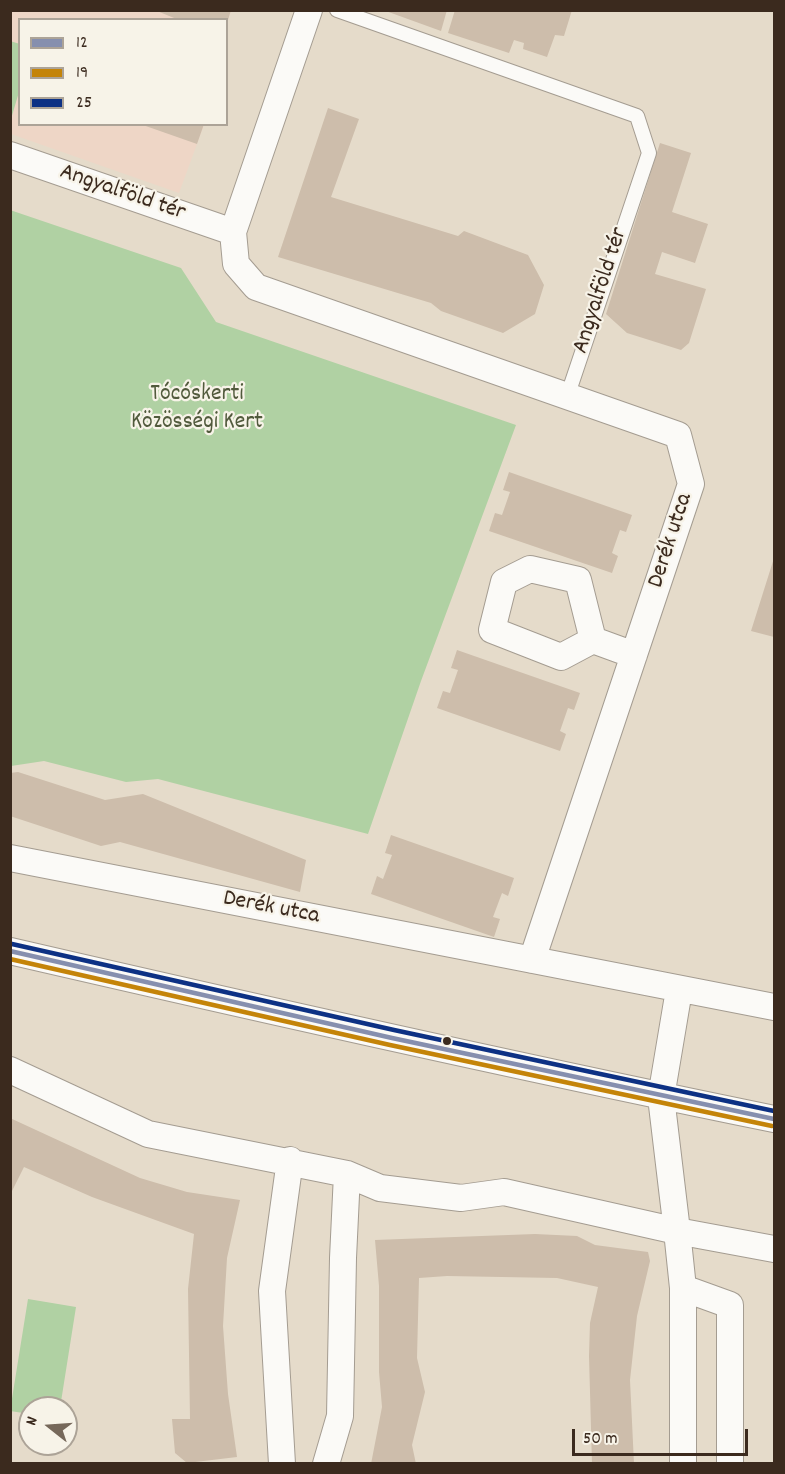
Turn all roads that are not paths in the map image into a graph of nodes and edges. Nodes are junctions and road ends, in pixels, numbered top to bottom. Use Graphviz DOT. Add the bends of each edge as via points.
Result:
graph roads {
  1 [pos="309,10"];
  2 [pos="337,10"];
  3 [pos="10,155"];
  4 [pos="233,232"];
  5 [pos="567,397"];
  6 [pos="593,640"];
  7 [pos="634,655"];
  8 [pos="10,858"];
  9 [pos="10,951"];
  10 [pos="532,960"];
  11 [pos="679,990"];
  12 [pos="774,1007"];
  13 [pos="10,1070"];
  14 [pos="661,1097"];
  15 [pos="774,1119"];
  16 [pos="290,1160"];
  17 [pos="347,1174"];
  18 [pos="678,1231"];
  19 [pos="774,1249"];
  20 [pos="683,1288"];
  21 [pos="282,1464"];
  22 [pos="326,1464"];
  23 [pos="683,1464"];
  24 [pos="730,1464"];
  1 -- 4 [label="street"];
  2 -- 5 [label="lane, Angyalföld tér" via="637,116 649,153"];
  3 -- 4 [label="street, Angyalföld tér"];
  4 -- 5 [label="street" via="236,264 256,287"];
  5 -- 7 [label="street, Derék utca" via="678,435 691,484"];
  6 -- 7 [label="street"];
  7 -- 10 [label="street, Derék utca"];
  8 -- 10 [label="street, Derék utca"];
  9 -- 14 [label="street"];
  10 -- 11 [label="street, Derék utca"];
  11 -- 12 [label="street, Derék utca"];
  11 -- 14 [label="street"];
  13 -- 16 [label="street" via="148,1134"];
  14 -- 15 [label="street"];
  14 -- 18 [label="street"];
  16 -- 17 [label="street"];
  16 -- 21 [label="street" via="272,1291"];
  17 -- 18 [label="street" via="380,1188 461,1198 504,1192"];
  17 -- 22 [label="street" via="340,1416"];
  18 -- 19 [label="street"];
  18 -- 20 [label="street"];
  20 -- 23 [label="street"];
  20 -- 24 [label="street" via="730,1305"];
}
